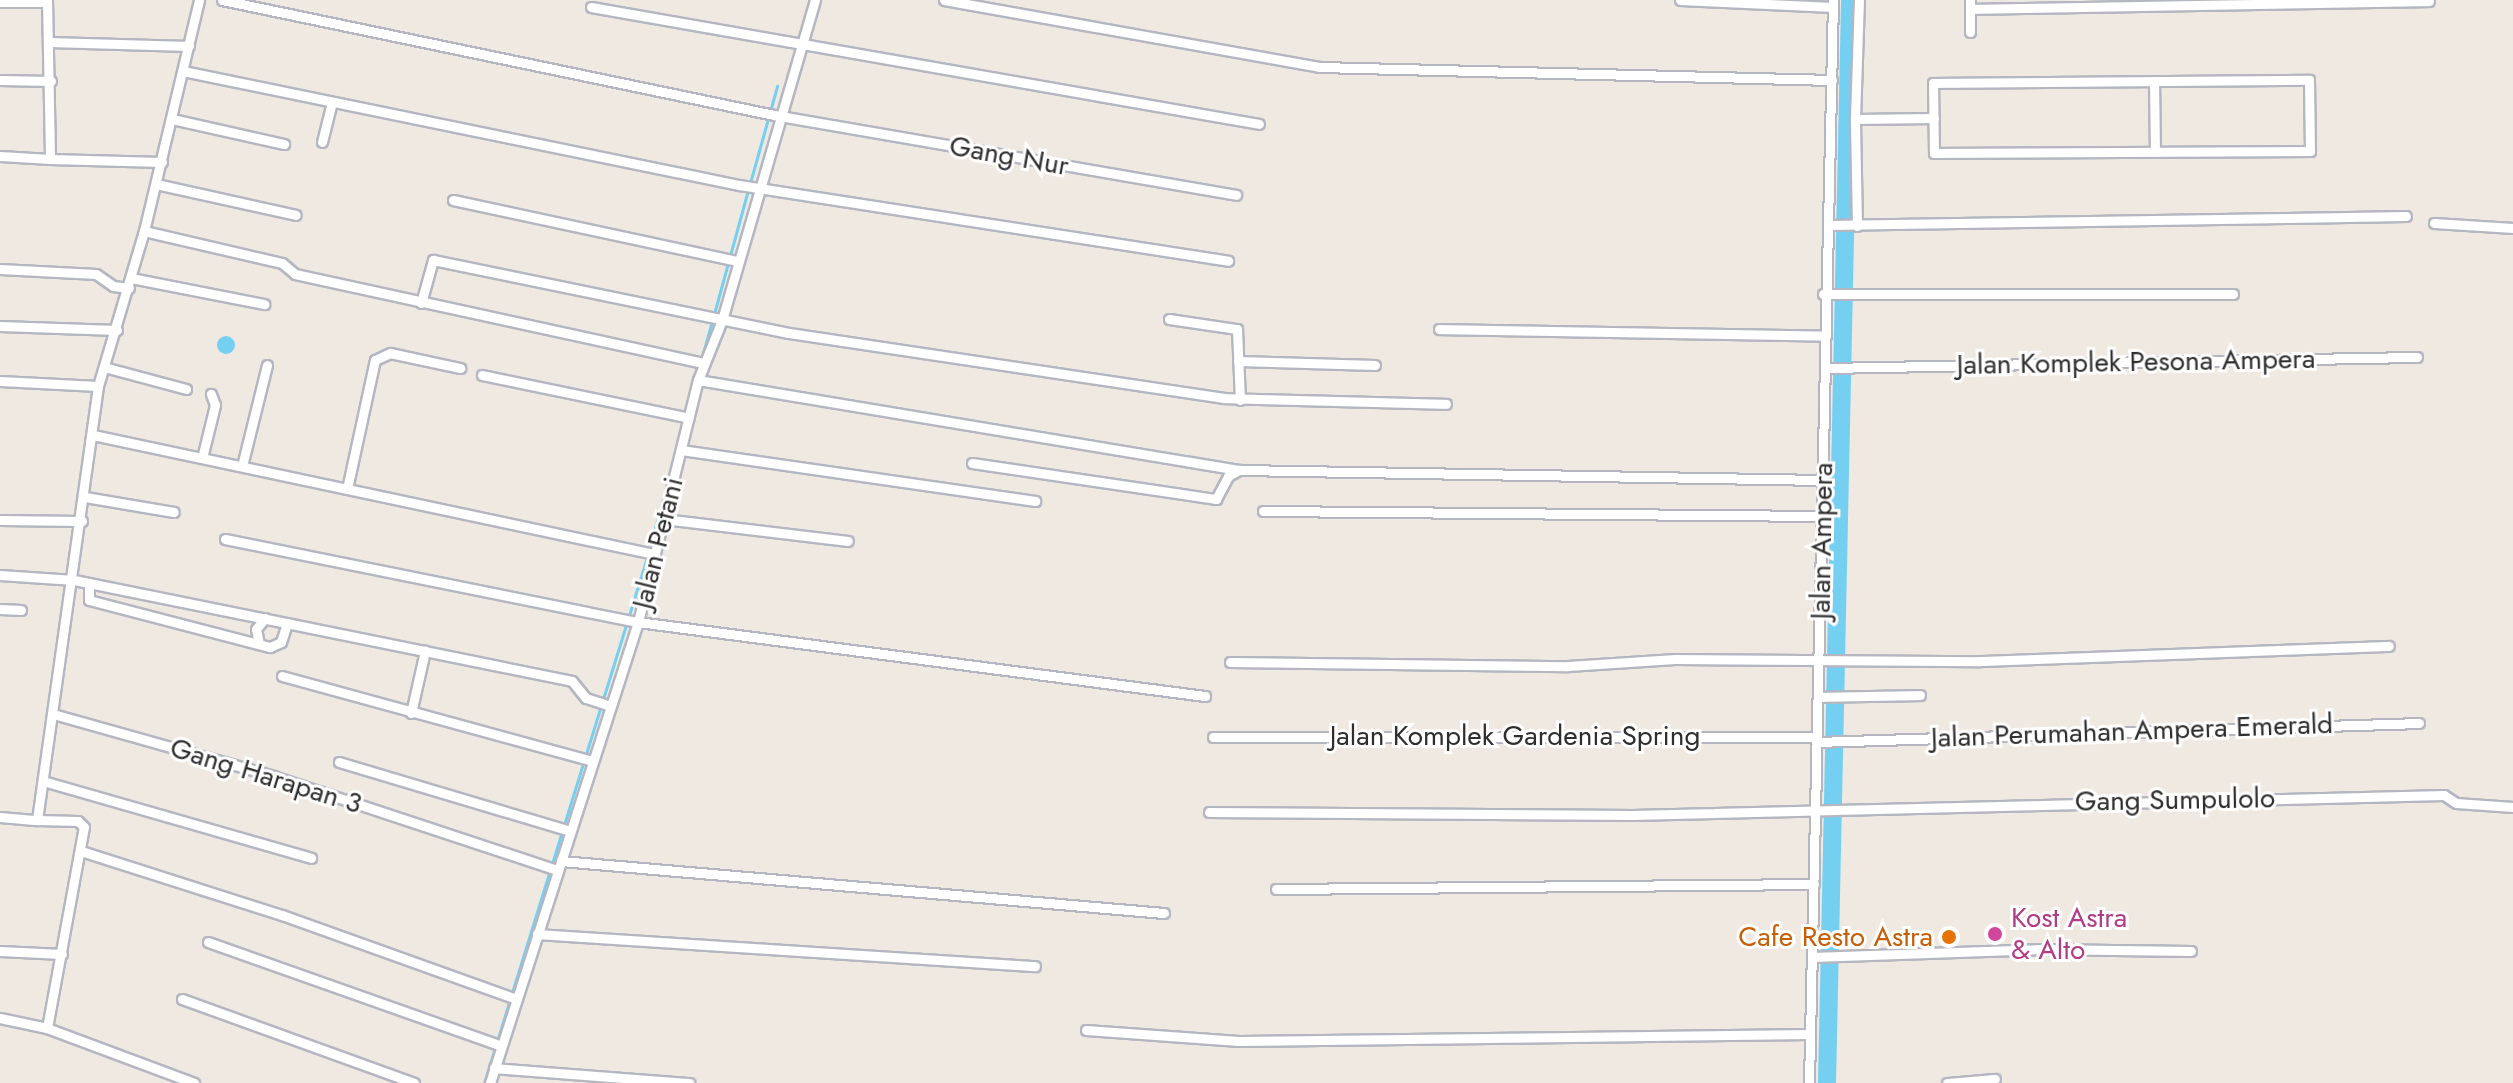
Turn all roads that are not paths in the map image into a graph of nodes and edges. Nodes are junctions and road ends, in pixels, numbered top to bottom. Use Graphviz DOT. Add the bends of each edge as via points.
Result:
graph roads {
  1 [pos="199,0"];
  2 [pos="222,0"];
  3 [pos="815,0"];
  4 [pos="944,0"];
  5 [pos="1680,0"];
  6 [pos="1859,0"];
  7 [pos="47,1"];
  8 [pos="2429,1"];
  9 [pos="0,2"];
  10 [pos="1833,4"];
  11 [pos="1970,4"];
  12 [pos="591,7"];
  13 [pos="1970,32"];
  14 [pos="49,42"];
  15 [pos="189,46"];
  16 [pos="802,46"];
  17 [pos="183,71"];
  18 [pos="0,80"];
  19 [pos="1832,80"];
  20 [pos="51,81"];
  21 [pos="2154,81"];
  22 [pos="332,102"];
  23 [pos="778,116"];
  24 [pos="1934,118"];
  25 [pos="172,119"];
  26 [pos="1855,119"];
  27 [pos="1259,124"];
  28 [pos="322,142"];
  29 [pos="284,144"];
  30 [pos="2155,152"];
  31 [pos="0,156"];
  32 [pos="50,159"];
  33 [pos="162,162"];
  34 [pos="156,184"];
  35 [pos="755,188"];
  36 [pos="1236,195"];
  37 [pos="453,200"];
  38 [pos="296,215"];
  39 [pos="2406,216"];
  40 [pos="2434,223"];
  41 [pos="1843,225"];
  42 [pos="2513,228"];
  43 [pos="144,231"];
  44 [pos="731,260"];
  45 [pos="1228,261"];
  46 [pos="0,269"];
  47 [pos="130,283"];
  48 [pos="1827,294"];
  49 [pos="2233,294"];
  50 [pos="421,303"];
  51 [pos="264,304"];
  52 [pos="1169,319"];
  53 [pos="722,320"];
  54 [pos="0,326"];
  55 [pos="1439,329"];
  56 [pos="117,330"];
  57 [pos="1826,336"];
  58 [pos="2417,357"];
  59 [pos="1238,361"];
  60 [pos="699,362"];
  61 [pos="267,365"];
  62 [pos="1375,365"];
  63 [pos="104,367"];
  64 [pos="460,368"];
  65 [pos="1831,368"];
  66 [pos="482,375"];
  67 [pos="698,380"];
  68 [pos="0,381"];
  69 [pos="98,386"];
  70 [pos="186,389"];
  71 [pos="211,394"];
  72 [pos="1240,400"];
  73 [pos="1446,404"];
  74 [pos="689,418"];
  75 [pos="93,435"];
  76 [pos="681,450"];
  77 [pos="202,458"];
  78 [pos="972,463"];
  79 [pos="242,466"];
  80 [pos="1239,470"];
  81 [pos="1824,480"];
  82 [pos="347,489"];
  83 [pos="85,497"];
  84 [pos="1035,501"];
  85 [pos="1263,511"];
  86 [pos="174,512"];
  87 [pos="1823,516"];
  88 [pos="664,519"];
  89 [pos="0,520"];
  90 [pos="82,521"];
  91 [pos="225,539"];
  92 [pos="848,541"];
  93 [pos="647,552"];
  94 [pos="0,575"];
  95 [pos="74,580"];
  96 [pos="89,583"];
  97 [pos="0,609"];
  98 [pos="21,610"];
  99 [pos="265,618"];
  100 [pos="636,622"];
  101 [pos="287,623"];
  102 [pos="259,644"];
  103 [pos="2389,646"];
  104 [pos="425,651"];
  105 [pos="1821,660"];
  106 [pos="1230,662"];
  107 [pos="282,676"];
  108 [pos="1920,695"];
  109 [pos="1205,696"];
  110 [pos="1821,697"];
  111 [pos="608,705"];
  112 [pos="411,713"];
  113 [pos="53,714"];
  114 [pos="2419,723"];
  115 [pos="1213,737"];
  116 [pos="1817,740"];
  117 [pos="590,760"];
  118 [pos="339,762"];
  119 [pos="43,781"];
  120 [pos="2513,807"];
  121 [pos="1819,810"];
  122 [pos="1209,812"];
  123 [pos="0,817"];
  124 [pos="37,820"];
  125 [pos="563,828"];
  126 [pos="81,851"];
  127 [pos="311,858"];
  128 [pos="554,866"];
  129 [pos="1814,884"];
  130 [pos="1276,889"];
  131 [pos="1164,913"];
  132 [pos="537,934"];
  133 [pos="208,942"];
  134 [pos="0,951"];
  135 [pos="2191,951"];
  136 [pos="62,954"];
  137 [pos="1815,956"];
  138 [pos="1035,966"];
  139 [pos="182,999"];
  140 [pos="516,999"];
  141 [pos="0,1018"];
  142 [pos="47,1028"];
  143 [pos="1086,1030"];
  144 [pos="1810,1034"];
  145 [pos="501,1046"];
  146 [pos="494,1068"];
  147 [pos="1995,1079"];
  148 [pos="194,1083"];
  149 [pos="414,1083"];
  150 [pos="490,1083"];
  151 [pos="689,1083"];
  152 [pos="1809,1083"];
  153 [pos="1947,1083"];
  1 -- 15 [label="street"];
  2 -- 23 [label="street, Gang Nur"];
  3 -- 16 [label="street, Jalan Petani"];
  4 -- 19 [label="street" via="1319,67"];
  5 -- 10 [label="street"];
  6 -- 26 [label="street"];
  7 -- 9 [label="street"];
  7 -- 14 [label="street"];
  8 -- 11 [label="street"];
  10 -- 19 [label="street, Jalan Ampera"];
  11 -- 13 [label="street"];
  12 -- 16 [label="street"];
  14 -- 15 [label="street"];
  14 -- 20 [label="street"];
  15 -- 17 [label="street"];
  16 -- 23 [label="street, Jalan Petani"];
  16 -- 27 [label="street"];
  17 -- 22 [label="street"];
  17 -- 25 [label="street"];
  18 -- 20 [label="street"];
  19 -- 41 [label="street, Jalan Ampera"];
  20 -- 32 [label="street"];
  21 -- 24 [label="street" via="1933,83"];
  21 -- 30 [label="street"];
  21 -- 30 [label="street" via="2309,80 2310,151"];
  22 -- 28 [label="street"];
  22 -- 35 [label="street"];
  23 -- 35 [label="street, Jalan Petani"];
  23 -- 36 [label="street, Gang Nur"];
  24 -- 26 [label="street"];
  24 -- 30 [label="street" via="1934,153"];
  25 -- 29 [label="street"];
  25 -- 33 [label="street"];
  26 -- 41 [label="street"];
  31 -- 32 [label="street"];
  32 -- 33 [label="street"];
  33 -- 34 [label="street"];
  34 -- 38 [label="street"];
  34 -- 43 [label="street"];
  35 -- 44 [label="street, Jalan Petani"];
  35 -- 45 [label="street"];
  37 -- 44 [label="street"];
  39 -- 41 [label="street"];
  40 -- 42 [label="street"];
  41 -- 48 [label="street, Jalan Ampera"];
  43 -- 47 [label="street"];
  43 -- 50 [label="street"];
  44 -- 53 [label="street, Jalan Petani"];
  46 -- 47 [label="street" via="96,274 113,286"];
  47 -- 51 [label="street"];
  47 -- 56 [label="street"];
  48 -- 49 [label="street"];
  48 -- 57 [label="street, Jalan Ampera"];
  50 -- 53 [label="street" via="433,260"];
  50 -- 60 [label="street"];
  52 -- 59 [label="street" via="1237,329"];
  53 -- 60 [label="street, Jalan Petani"];
  53 -- 72 [label="street"];
  54 -- 56 [label="street"];
  55 -- 57 [label="street"];
  56 -- 63 [label="street"];
  57 -- 65 [label="street, Jalan Ampera"];
  58 -- 65 [label="street, Jalan Komplek Pesona Ampera"];
  59 -- 62 [label="street"];
  59 -- 72 [label="street"];
  60 -- 67 [label="street, Jalan Petani"];
  61 -- 79 [label="street"];
  63 -- 69 [label="street"];
  63 -- 70 [label="street"];
  64 -- 82 [label="street" via="390,353 375,360"];
  65 -- 81 [label="street, Jalan Ampera"];
  66 -- 74 [label="street"];
  67 -- 74 [label="street, Jalan Petani"];
  67 -- 80 [label="street"];
  68 -- 69 [label="street"];
  69 -- 75 [label="street"];
  71 -- 77 [label="street" via="215,405"];
  72 -- 73 [label="street"];
  74 -- 76 [label="street, Jalan Petani"];
  75 -- 77 [label="street"];
  75 -- 83 [label="street"];
  76 -- 84 [label="street"];
  76 -- 88 [label="street, Jalan Petani"];
  77 -- 79 [label="street"];
  78 -- 80 [label="street" via="1216,499 1228,476"];
  79 -- 82 [label="street"];
  80 -- 81 [label="street"];
  81 -- 87 [label="street, Jalan Ampera"];
  82 -- 93 [label="street"];
  83 -- 86 [label="street"];
  83 -- 90 [label="street"];
  85 -- 87 [label="street"];
  87 -- 105 [label="street, Jalan Ampera"];
  88 -- 92 [label="street"];
  88 -- 93 [label="street, Jalan Petani"];
  89 -- 90 [label="street"];
  90 -- 95 [label="street"];
  91 -- 100 [label="street"];
  93 -- 100 [label="street, Jalan Petani"];
  94 -- 95 [label="street"];
  95 -- 96 [label="street"];
  95 -- 113 [label="street"];
  96 -- 99 [label="street"];
  96 -- 102 [label="street" via="89,600"];
  97 -- 98 [label="street"];
  99 -- 101 [label="street"];
  99 -- 102 [label="street" via="256,629"];
  100 -- 109 [label="street"];
  100 -- 111 [label="street, Jalan Petani"];
  101 -- 102 [label="street" via="278,646"];
  101 -- 104 [label="street"];
  103 -- 105 [label="street" via="2101,658"];
  104 -- 111 [label="street" via="572,681 586,698"];
  104 -- 112 [label="street"];
  105 -- 106 [label="street" via="1675,659 1568,666"];
  105 -- 110 [label="street, Jalan Ampera"];
  107 -- 112 [label="street"];
  108 -- 110 [label="street"];
  110 -- 116 [label="street, Jalan Ampera"];
  111 -- 117 [label="street, Jalan Petani"];
  112 -- 117 [label="street"];
  113 -- 119 [label="street"];
  113 -- 128 [label="street, Gang Harapan 3" via="273,776"];
  114 -- 116 [label="street, Jalan Perumahan Ampera Emerald"];
  115 -- 116 [label="street, Jalan Komplek Gardenia Spring"];
  116 -- 121 [label="street, Jalan Ampera"];
  117 -- 125 [label="street, Jalan Petani"];
  118 -- 125 [label="street"];
  119 -- 124 [label="street"];
  119 -- 127 [label="street"];
  120 -- 121 [label="street, Gang Sumpulolo" via="2456,803 2444,795"];
  121 -- 122 [label="street, Gang Sumpulolo" via="1632,815"];
  121 -- 129 [label="street, Jalan Ampera"];
  123 -- 124 [label="street"];
  124 -- 126 [label="street" via="82,824"];
  125 -- 128 [label="street, Jalan Petani"];
  126 -- 136 [label="street"];
  126 -- 140 [label="street"];
  128 -- 131 [label="street, Gang Harapan 3"];
  128 -- 132 [label="street, Jalan Petani"];
  129 -- 130 [label="street"];
  129 -- 137 [label="street, Jalan Ampera"];
  132 -- 138 [label="street"];
  132 -- 140 [label="street, Jalan Petani"];
  133 -- 145 [label="street"];
  134 -- 136 [label="street"];
  135 -- 137 [label="street" via="2037,949"];
  136 -- 142 [label="street"];
  137 -- 144 [label="street, Jalan Ampera"];
  139 -- 149 [label="street"];
  140 -- 145 [label="street, Jalan Petani"];
  141 -- 142 [label="street"];
  142 -- 148 [label="street"];
  143 -- 144 [label="street" via="1239,1041"];
  144 -- 152 [label="street, Jalan Ampera"];
  145 -- 146 [label="street, Jalan Petani"];
  146 -- 150 [label="street, Jalan Petani"];
  146 -- 151 [label="street"];
  147 -- 153 [label="street"];
}
